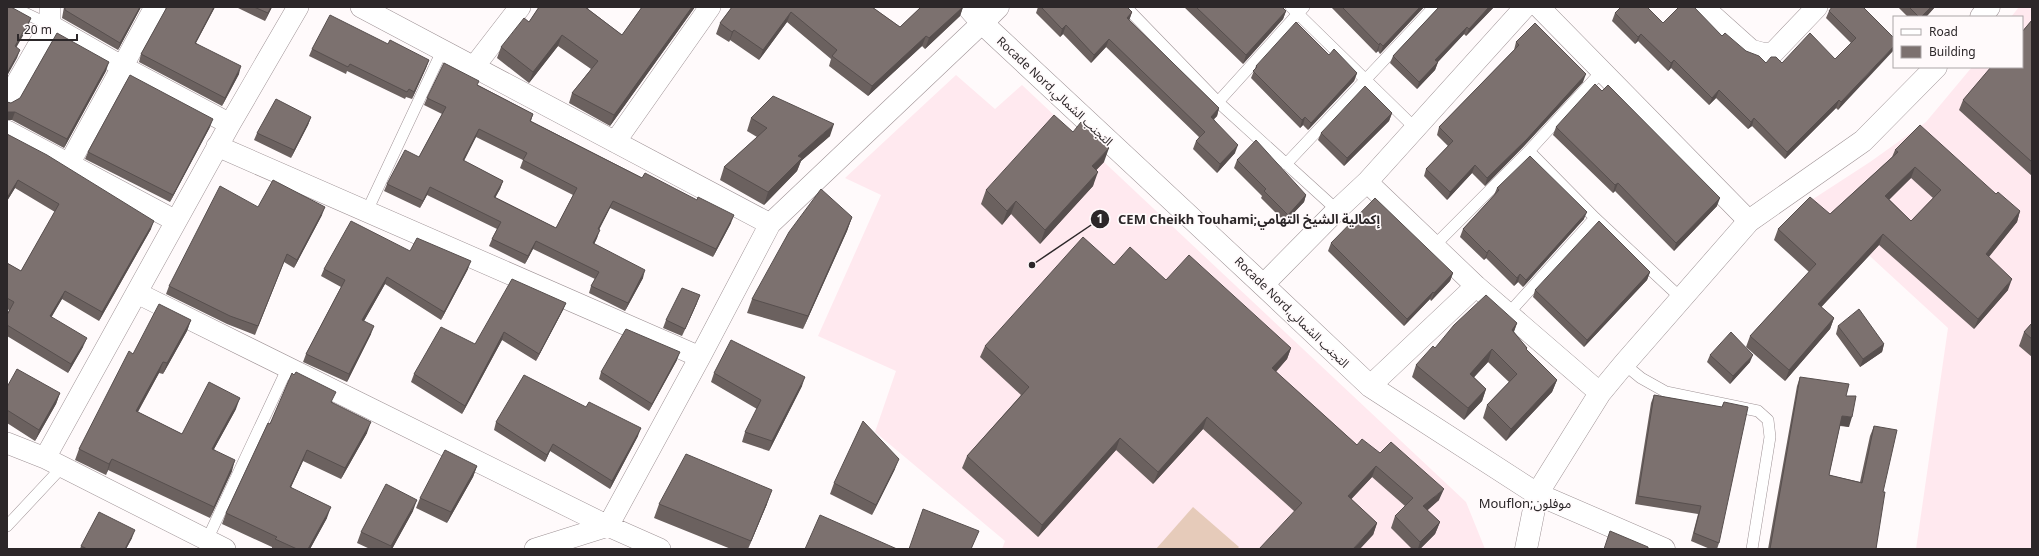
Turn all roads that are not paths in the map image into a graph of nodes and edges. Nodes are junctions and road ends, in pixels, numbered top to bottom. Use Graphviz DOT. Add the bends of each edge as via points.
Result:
graph roads {
  1 [pos="12,7"];
  2 [pos="155,7"];
  3 [pos="298,7"];
  4 [pos="361,7"];
  5 [pos="520,7"];
  6 [pos="710,7"];
  7 [pos="998,7"];
  8 [pos="1126,7"];
  9 [pos="1434,7"];
  10 [pos="1525,7"];
  11 [pos="1539,7"];
  12 [pos="1703,7"];
  13 [pos="1989,7"];
  14 [pos="1815,8"];
  15 [pos="1298,9"];
  16 [pos="975,15"];
  17 [pos="50,16"];
  18 [pos="1982,16"];
  19 [pos="442,51"];
  20 [pos="123,67"];
  21 [pos="473,68"];
  22 [pos="1935,68"];
  23 [pos="1601,72"];
  24 [pos="1366,79"];
  25 [pos="7,100"];
  26 [pos="1218,102"];
  27 [pos="230,124"];
  28 [pos="1415,128"];
  29 [pos="7,131"];
  30 [pos="615,142"];
  31 [pos="218,146"];
  32 [pos="1529,151"];
  33 [pos="69,164"];
  34 [pos="1286,164"];
  35 [pos="1367,182"];
  36 [pos="1337,210"];
  37 [pos="367,211"];
  38 [pos="1595,218"];
  39 [pos="176,221"];
  40 [pos="1749,221"];
  41 [pos="770,224"];
  42 [pos="1434,246"];
  43 [pos="1263,285"];
  44 [pos="1476,286"];
  45 [pos="137,293"];
  46 [pos="1682,299"];
  47 [pos="1508,314"];
  48 [pos="700,357"];
  49 [pos="1624,364"];
  50 [pos="288,368"];
  51 [pos="1370,386"];
  52 [pos="1600,393"];
  53 [pos="7,443"];
  54 [pos="54,462"];
  55 [pos="1537,494"];
  56 [pos="7,526"];
  57 [pos="608,526"];
  58 [pos="207,540"];
  59 [pos="225,549"];
  60 [pos="535,549"];
  61 [pos="660,549"];
  62 [pos="1526,549"];
  63 [pos="1664,549"];
  64 [pos="1752,549"];
  1 -- 17 [label="lane"];
  2 -- 20 [label="street"];
  3 -- 27 [label="street"];
  4 -- 19 [label="street"];
  5 -- 21 [label="street"];
  6 -- 30 [label="street"];
  7 -- 16 [label="main road"];
  8 -- 26 [label="lane"];
  9 -- 24 [label="lane"];
  10 -- 28 [label="street"];
  11 -- 23 [label="street"];
  12 -- 14 [label="street" via="1751,50 1762,53 1773,52"];
  13 -- 18 [label="main road"];
  15 -- 24 [label="lane"];
  15 -- 26 [label="lane"];
  16 -- 41 [label="street"];
  16 -- 43 [label="main road, Rocade Nord,التجنب الشمالي"];
  17 -- 20 [label="street"];
  17 -- 25 [label="street"];
  19 -- 21 [label="street"];
  19 -- 37 [label="lane"];
  20 -- 27 [label="street"];
  20 -- 33 [label="street"];
  21 -- 30 [label="street"];
  22 -- 40 [label="main road" via="1863,141"];
  23 -- 32 [label="lane"];
  23 -- 40 [label="street"];
  24 -- 28 [label="lane"];
  24 -- 34 [label="lane"];
  26 -- 34 [label="lane"];
  27 -- 31 [label="street"];
  28 -- 35 [label="street"];
  29 -- 33 [label="street"];
  30 -- 41 [label="street"];
  31 -- 37 [label="street"];
  31 -- 39 [label="street"];
  32 -- 38 [label="lane"];
  32 -- 42 [label="lane"];
  33 -- 39 [label="street"];
  34 -- 36 [label="lane"];
  35 -- 36 [label="street"];
  35 -- 42 [label="street"];
  36 -- 43 [label="street"];
  37 -- 48 [label="street"];
  38 -- 46 [label="lane"];
  38 -- 47 [label="lane"];
  39 -- 45 [label="street"];
  40 -- 46 [label="main road"];
  41 -- 48 [label="street"];
  42 -- 44 [label="street"];
  43 -- 51 [label="main road, Rocade Nord,التجنب الشمالي"];
  44 -- 47 [label="street"];
  44 -- 51 [label="street"];
  45 -- 50 [label="street"];
  45 -- 54 [label="street"];
  46 -- 49 [label="main road"];
  47 -- 52 [label="street"];
  48 -- 57 [label="street"];
  49 -- 52 [label="main road"];
  49 -- 64 [label="lane" via="1641,378 1666,392 1758,411 1768,420 1770,437"];
  50 -- 57 [label="street"];
  50 -- 58 [label="lane"];
  51 -- 55 [label="main road, Rocade Nord,التجنب الشمالي"];
  52 -- 55 [label="main road"];
  53 -- 54 [label="street"];
  54 -- 56 [label="lane"];
  54 -- 58 [label="street"];
  55 -- 62 [label="main road"];
  55 -- 63 [label="main road, Rocade Nord,التجنب الشمالي"];
  57 -- 60 [label="street"];
  57 -- 61 [label="street"];
  58 -- 59 [label="street"];
}
